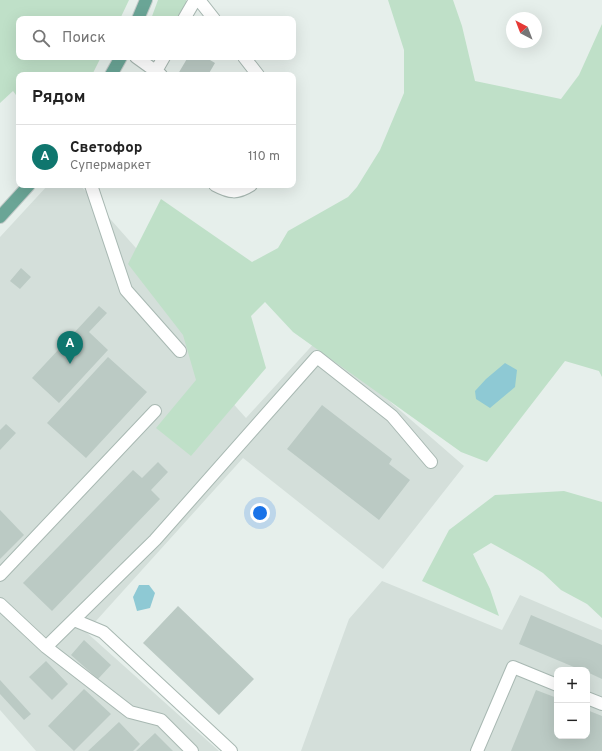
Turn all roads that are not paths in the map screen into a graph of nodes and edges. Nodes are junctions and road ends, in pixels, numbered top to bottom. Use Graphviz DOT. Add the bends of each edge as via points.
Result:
graph roads {
  1 [pos="146,0"];
  2 [pos="194,0"];
  3 [pos="199,0"];
  4 [pos="139,16"];
  5 [pos="186,16"];
  6 [pos="212,16"];
  7 [pos="119,60"];
  8 [pos="140,60"];
  9 [pos="163,60"];
  10 [pos="246,60"];
  11 [pos="113,72"];
  12 [pos="155,72"];
  13 [pos="159,72"];
  14 [pos="256,72"];
  15 [pos="26,188"];
  16 [pos="92,188"];
  17 [pos="221,188"];
  18 [pos="245,188"];
  19 [pos="0,217"];
  20 [pos="180,351"];
  21 [pos="155,411"];
  22 [pos="431,462"];
  23 [pos="0,576"];
  24 [pos="0,604"];
  25 [pos="74,620"];
  26 [pos="46,647"];
  27 [pos="554,684"];
  28 [pos="590,699"];
  29 [pos="602,704"];
  30 [pos="192,751"];
  31 [pos="231,751"];
  32 [pos="477,751"];
  1 -- 4 [label="main road"];
  2 -- 5 [label="lane"];
  3 -- 6 [label="lane"];
  7 -- 11 [label="main road"];
  8 -- 12 [label="lane"];
  9 -- 13 [label="lane"];
  10 -- 14 [label="lane"];
  15 -- 19 [label="main road"];
  16 -- 20 [label="lane" via="126,290"];
  17 -- 18 [label="lane" via="237,192"];
  21 -- 23 [label="lane"];
  22 -- 25 [label="lane" via="392,416 318,357 155,540"];
  24 -- 26 [label="lane"];
  25 -- 26 [label="lane"];
  25 -- 31 [label="lane" via="103,632"];
  26 -- 30 [label="lane" via="130,712 161,720"];
  27 -- 32 [label="lane" via="513,667"];
  28 -- 29 [label="lane"];
}
